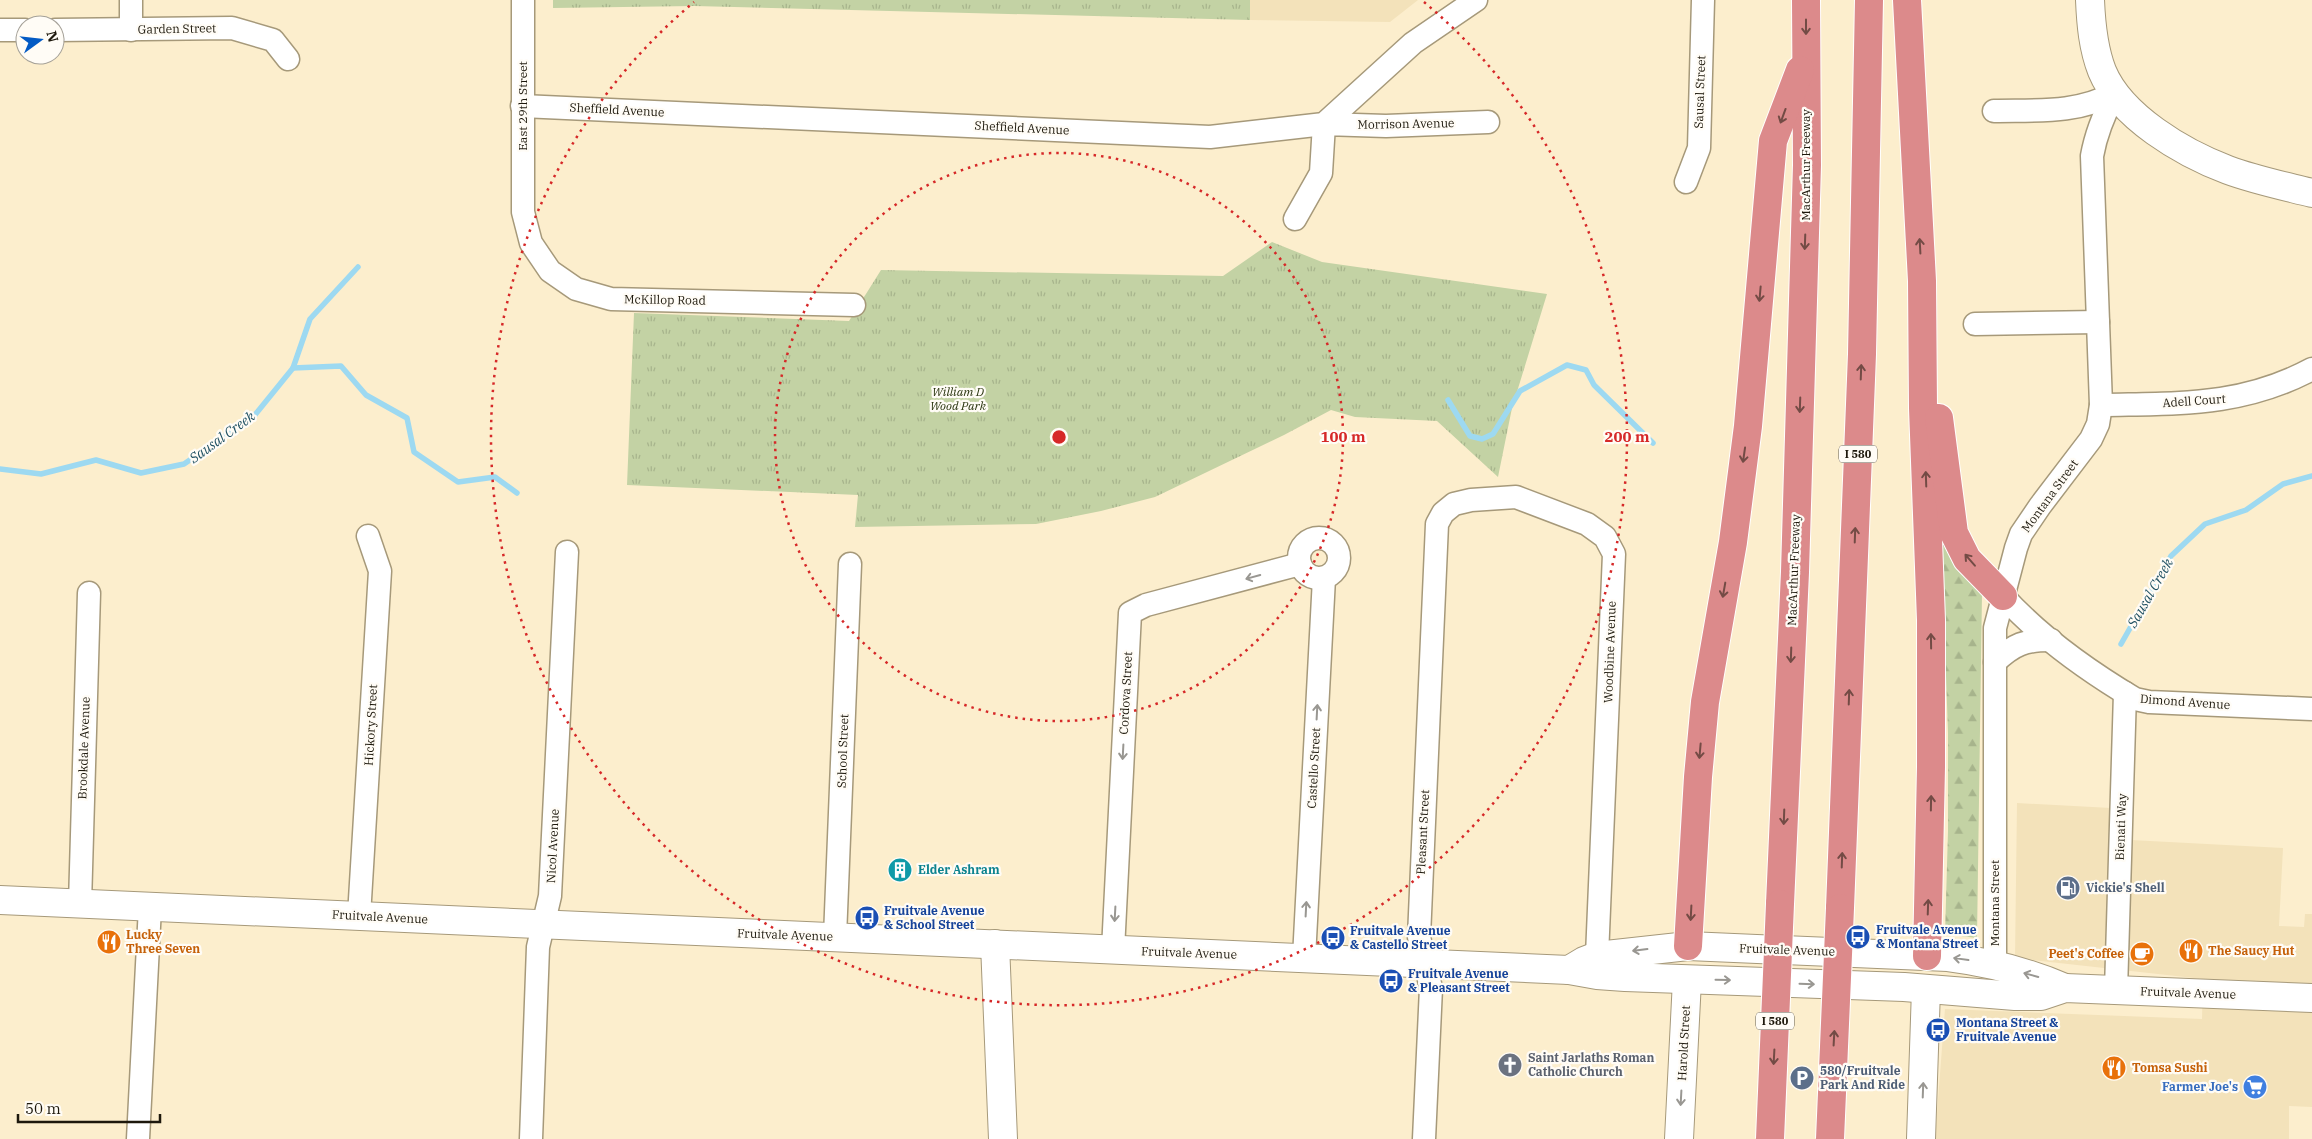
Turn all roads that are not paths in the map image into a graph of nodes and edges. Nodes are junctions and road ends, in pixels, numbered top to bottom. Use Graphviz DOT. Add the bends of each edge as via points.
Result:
graph roads {
  1 [pos="131,0"];
  2 [pos="523,0"];
  3 [pos="1476,0"];
  4 [pos="1703,0"];
  5 [pos="1806,0"];
  6 [pos="1869,0"];
  7 [pos="1907,0"];
  8 [pos="2090,0"];
  9 [pos="0,30"];
  10 [pos="15,30"];
  11 [pos="65,30"];
  12 [pos="131,30"];
  13 [pos="1806,54"];
  14 [pos="288,59"];
  15 [pos="2115,93"];
  16 [pos="522,106"];
  17 [pos="1994,111"];
  18 [pos="1488,122"];
  19 [pos="1324,124"];
  20 [pos="1686,182"];
  21 [pos="2312,193"];
  22 [pos="523,212"];
  23 [pos="1295,219"];
  24 [pos="1922,281"];
  25 [pos="854,305"];
  26 [pos="2098,322"];
  27 [pos="1975,324"];
  28 [pos="2312,369"];
  29 [pos="2101,405"];
  30 [pos="1437,524"];
  31 [pos="368,536"];
  32 [pos="567,552"];
  33 [pos="850,564"];
  34 [pos="1300,564"];
  35 [pos="1324,578"];
  36 [pos="89,593"];
  37 [pos="2003,596"];
  38 [pos="2051,640"];
  39 [pos="1995,662"];
  40 [pos="2125,693"];
  41 [pos="2312,709"];
  42 [pos="0,900"];
  43 [pos="80,904"];
  44 [pos="150,906"];
  45 [pos="359,916"];
  46 [pos="543,924"];
  47 [pos="835,937"];
  48 [pos="995,944"];
  49 [pos="1688,946"];
  50 [pos="1113,950"];
  51 [pos="1598,956"];
  52 [pos="1927,956"];
  53 [pos="1304,958"];
  54 [pos="1425,963"];
  55 [pos="1995,966"];
  56 [pos="1569,970"];
  57 [pos="1687,980"];
  58 [pos="2065,988"];
  59 [pos="1926,990"];
  60 [pos="2116,990"];
  61 [pos="1967,993"];
  62 [pos="2312,998"];
  63 [pos="138,1139"];
  64 [pos="531,1139"];
  65 [pos="1003,1139"];
  66 [pos="1424,1139"];
  67 [pos="1679,1139"];
  68 [pos="1770,1139"];
  69 [pos="1830,1139"];
  70 [pos="1921,1139"];
  1 -- 12 [label="street"];
  2 -- 16 [label="street, East 29th Street"];
  3 -- 19 [label="street" via="1413,43"];
  4 -- 20 [label="street, Sausal Street" via="1699,148"];
  5 -- 13 [label="highway, MacArthur Freeway / I 580, one-way"];
  69 -- 6 [label="highway, I 580, one-way, bridge" via="1862,354"];
  24 -- 7 [label="highway, one-way"];
  8 -- 15 [label="main road" via="2096,50"];
  9 -- 10 [label="street"];
  11 -- 12 [label="street, Garden Street"];
  12 -- 14 [label="street, Garden Street" via="232,28 273,40"];
  13 -- 49 [label="highway, one-way" via="1774,141 1748,426 1733,542 1705,702"];
  13 -- 68 [label="highway, MacArthur Freeway / I 580, one-way, bridge" via="1802,351"];
  15 -- 17 [label="street" via="2074,109"];
  15 -- 21 [label="main road" via="2156,132 2204,160 2246,176"];
  15 -- 26 [label="street, Montana Street" via="2103,114 2092,156"];
  16 -- 19 [label="street, Sheffield Avenue" via="1210,137"];
  16 -- 22 [label="street, East 29th Street"];
  18 -- 19 [label="street, Morrison Avenue" via="1386,126"];
  19 -- 23 [label="street" via="1321,173"];
  22 -- 25 [label="street, McKillop Road" via="531,243 550,271 576,290 611,299"];
  37 -- 24 [label="highway, one-way" via="1967,559 1954,532"];
  52 -- 24 [label="highway, one-way" via="1932,682"];
  26 -- 27 [label="street"];
  26 -- 29 [label="street, Montana Street"];
  28 -- 29 [label="street, Adell Court" via="2264,389 2222,400"];
  29 -- 37 [label="street, Montana Street" via="2091,439 2022,534"];
  30 -- 51 [label="street, Woodbine Avenue" via="1454,504 1516,497 1586,524 1605,537 1614,554"];
  30 -- 54 [label="street, Pleasant Street" via="1418,939"];
  31 -- 45 [label="street, Hickory Street" via="380,571"];
  32 -- 46 [label="street, Nicol Avenue" via="550,896"];
  33 -- 47 [label="street, School Street"];
  34 -- 35 [label="street" via="1312,577"];
  34 -- 35 [label="street" via="1304,544 1316,538 1330,541 1339,551 1339,565"];
  34 -- 50 [label="street, Cordova Street, one-way" via="1146,605 1130,613"];
  53 -- 35 [label="street, Castello Street, one-way"];
  36 -- 43 [label="street, Brookdale Avenue"];
  37 -- 38 [label="street, Dimond Avenue" via="2021,616"];
  37 -- 39 [label="street, Montana Street" via="1995,628"];
  38 -- 39 [label="street" via="2021,643"];
  38 -- 40 [label="street, Dimond Avenue"];
  39 -- 55 [label="street, Montana Street"];
  40 -- 41 [label="street, Dimond Avenue" via="2150,702"];
  40 -- 60 [label="street, Bienati Way"];
  42 -- 43 [label="main road, Fruitvale Avenue"];
  43 -- 44 [label="main road, Fruitvale Avenue"];
  44 -- 45 [label="main road, Fruitvale Avenue"];
  44 -- 63 [label="street"];
  45 -- 46 [label="main road, Fruitvale Avenue"];
  46 -- 47 [label="main road, Fruitvale Avenue"];
  46 -- 64 [label="street, Nicol Avenue" via="538,947"];
  47 -- 48 [label="main road, Fruitvale Avenue"];
  48 -- 50 [label="main road, Fruitvale Avenue"];
  48 -- 65 [label="main road"];
  49 -- 51 [label="main road, Fruitvale Avenue, one-way"];
  49 -- 52 [label="main road, Fruitvale Avenue"];
  49 -- 57 [label="main road, Harold Street"];
  50 -- 53 [label="main road, Fruitvale Avenue"];
  51 -- 56 [label="main road, Fruitvale Avenue"];
  55 -- 52 [label="main road, Fruitvale Avenue, one-way"];
  52 -- 59 [label="main road"];
  53 -- 54 [label="main road, Fruitvale Avenue"];
  54 -- 56 [label="main road, Fruitvale Avenue"];
  54 -- 66 [label="street, Pleasant Street" via="1432,988"];
  58 -- 55 [label="main road, Fruitvale Avenue, one-way" via="2037,976"];
  55 -- 61 [label="main road"];
  56 -- 57 [label="main road, Fruitvale Avenue" via="1597,975"];
  57 -- 59 [label="main road, Fruitvale Avenue, one-way"];
  57 -- 67 [label="main road, Harold Street, one-way"];
  58 -- 60 [label="main road, Fruitvale Avenue"];
  58 -- 61 [label="main road, Fruitvale Avenue" via="2041,996"];
  59 -- 61 [label="main road, Fruitvale Avenue"];
  70 -- 59 [label="main road, one-way"];
  60 -- 62 [label="main road, Fruitvale Avenue"];
}
